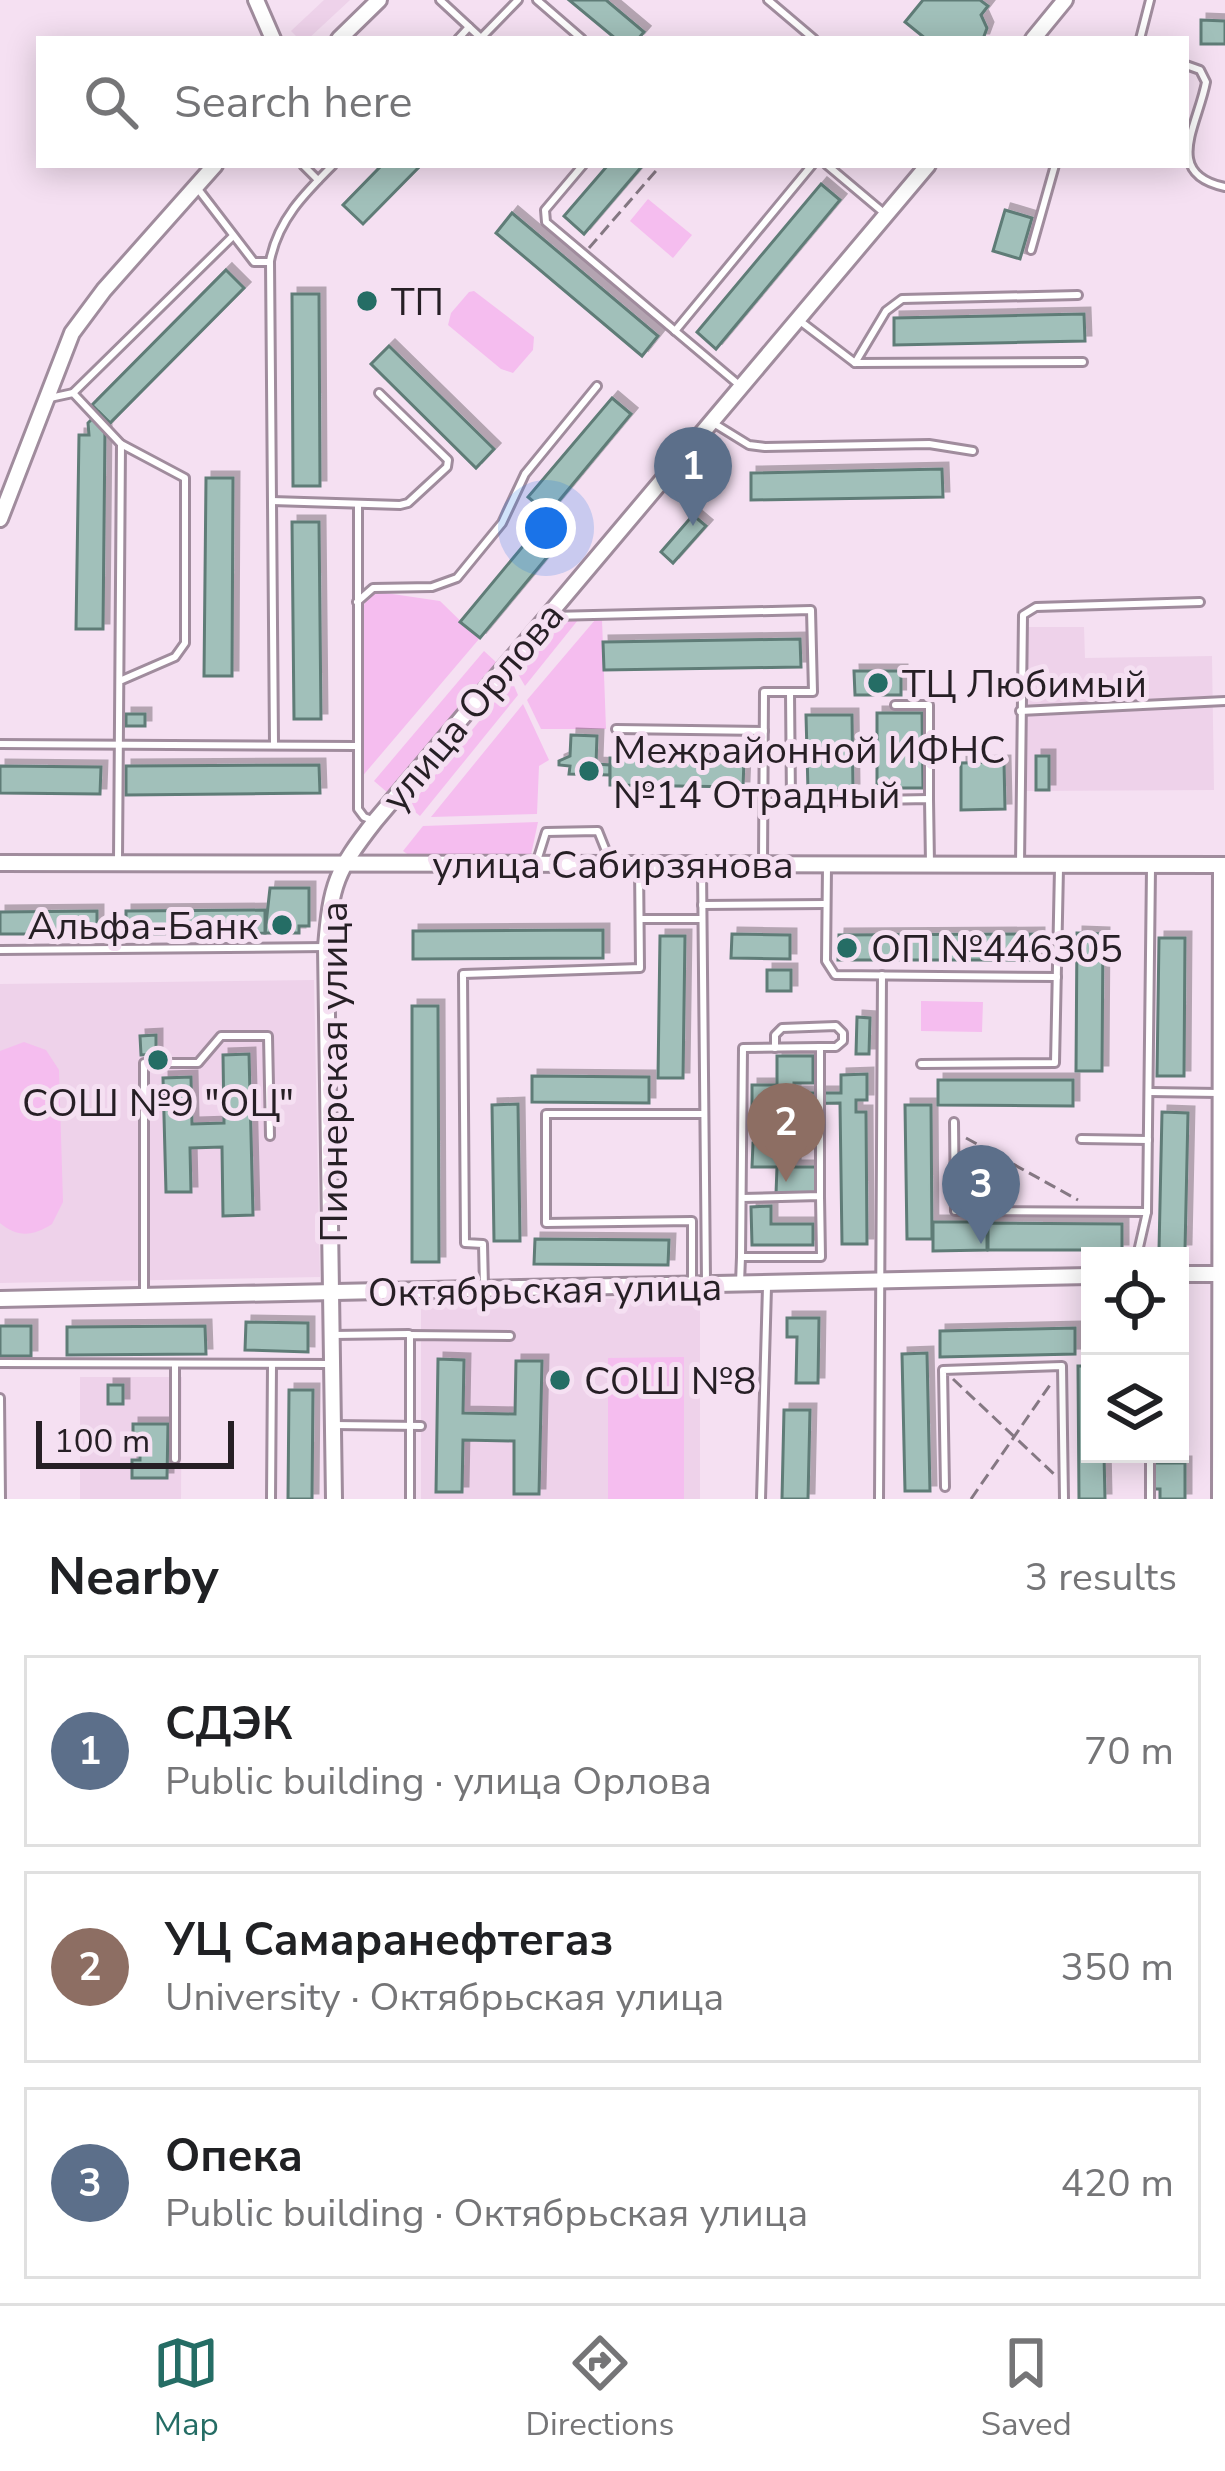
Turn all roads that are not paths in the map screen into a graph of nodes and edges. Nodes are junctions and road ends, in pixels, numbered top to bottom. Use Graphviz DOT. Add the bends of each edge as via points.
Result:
graph roads {
  1 [pos="256,0"];
  2 [pos="379,0"];
  3 [pos="440,0"];
  4 [pos="518,0"];
  5 [pos="536,0"];
  6 [pos="768,0"];
  7 [pos="1065,0"];
  8 [pos="1150,0"];
  9 [pos="470,27"];
  10 [pos="272,36"];
  11 [pos="342,36"];
  12 [pos="461,36"];
  13 [pos="480,36"];
  14 [pos="484,36"];
  15 [pos="578,36"];
  16 [pos="810,36"];
  17 [pos="1035,36"];
  18 [pos="1141,36"];
  19 [pos="1189,66"];
  20 [pos="1189,145"];
  21 [pos="1189,145"];
  22 [pos="212,168"];
  23 [pos="306,168"];
  24 [pos="330,168"];
  25 [pos="580,168"];
  26 [pos="810,168"];
  27 [pos="831,168"];
  28 [pos="925,168"];
  29 [pos="1053,168"];
  30 [pos="318,180"];
  31 [pos="196,186"];
  32 [pos="1225,188"];
  33 [pos="886,215"];
  34 [pos="233,236"];
  35 [pos="1031,250"];
  36 [pos="271,262"];
  37 [pos="1078,295"];
  38 [pos="798,320"];
  39 [pos="675,331"];
  40 [pos="855,362"];
  41 [pos="1083,362"];
  42 [pos="597,386"];
  43 [pos="741,387"];
  44 [pos="379,393"];
  45 [pos="73,394"];
  46 [pos="46,398"];
  47 [pos="712,422"];
  48 [pos="122,444"];
  49 [pos="973,451"];
  50 [pos="272,501"];
  51 [pos="358,504"];
  52 [pos="0,519"];
  53 [pos="357,602"];
  54 [pos="1200,602"];
  55 [pos="548,616"];
  56 [pos="122,680"];
  57 [pos="790,692"];
  58 [pos="1225,701"];
  59 [pos="895,705"];
  60 [pos="1020,711"];
  61 [pos="616,729"];
  62 [pos="764,731"];
  63 [pos="0,743"];
  64 [pos="274,744"];
  65 [pos="120,745"];
  66 [pos="356,746"];
  67 [pos="929,799"];
  68 [pos="763,802"];
  69 [pos="791,802"];
  70 [pos="375,821"];
  71 [pos="0,863"];
  72 [pos="118,863"];
  73 [pos="930,863"];
  74 [pos="1020,863"];
  75 [pos="342,864"];
  76 [pos="536,864"];
  77 [pos="611,864"];
  78 [pos="639,864"];
  79 [pos="702,864"];
  80 [pos="763,864"];
  81 [pos="827,865"];
  82 [pos="1059,865"];
  83 [pos="1151,865"];
  84 [pos="1223,865"];
  85 [pos="826,904"];
  86 [pos="702,905"];
  87 [pos="640,919"];
  88 [pos="702,919"];
  89 [pos="326,947"];
  90 [pos="0,950"];
  91 [pos="882,975"];
  92 [pos="1057,977"];
  93 [pos="820,1047"];
  94 [pos="776,1048"];
  95 [pos="921,1064"];
  96 [pos="1150,1092"];
  97 [pos="1222,1093"];
  98 [pos="704,1114"];
  99 [pos="954,1126"];
  100 [pos="270,1136"];
  101 [pos="1081,1139"];
  102 [pos="1148,1140"];
  103 [pos="820,1196"];
  104 [pos="742,1198"];
  105 [pos="1147,1212"];
  106 [pos="1139,1247"];
  107 [pos="741,1257"];
  108 [pos="1189,1274"];
  109 [pos="1220,1274"];
  110 [pos="1081,1276"];
  111 [pos="879,1281"];
  112 [pos="767,1284"];
  113 [pos="740,1285"];
  114 [pos="699,1286"];
  115 [pos="484,1291"];
  116 [pos="332,1294"];
  117 [pos="144,1296"];
  118 [pos="0,1299"];
  119 [pos="412,1334"];
  120 [pos="333,1335"];
  121 [pos="510,1336"];
  122 [pos="0,1363"];
  123 [pos="175,1364"];
  124 [pos="272,1364"];
  125 [pos="334,1364"];
  126 [pos="0,1398"];
  127 [pos="334,1425"];
  128 [pos="410,1426"];
  129 [pos="421,1426"];
  130 [pos="175,1459"];
  131 [pos="1150,1463"];
  132 [pos="945,1487"];
  133 [pos="1,1499"];
  134 [pos="271,1499"];
  135 [pos="334,1499"];
  136 [pos="410,1499"];
  137 [pos="761,1499"];
  138 [pos="879,1499"];
  139 [pos="1064,1499"];
  140 [pos="1150,1499"];
  141 [pos="1220,1499"];
  1 -- 10 [label="street"];
  2 -- 11 [label="street"];
  3 -- 9 [label="lane"];
  4 -- 14 [label="lane"];
  5 -- 15 [label="lane"];
  6 -- 16 [label="lane"];
  7 -- 17 [label="street"];
  8 -- 18 [label="lane"];
  9 -- 12 [label="lane"];
  9 -- 13 [label="lane"];
  19 -- 21 [label="lane" via="1206,82"];
  20 -- 32 [label="lane" via="1190,168"];
  22 -- 31 [label="street"];
  23 -- 30 [label="lane"];
  24 -- 30 [label="lane"];
  25 -- 39 [label="lane" via="545,210 546,222"];
  26 -- 39 [label="lane"];
  27 -- 33 [label="lane"];
  28 -- 33 [label="street, улица Орлова"];
  29 -- 35 [label="lane"];
  30 -- 36 [label="lane" via="284,220"];
  31 -- 34 [label="lane"];
  31 -- 46 [label="street" via="87,310"];
  33 -- 38 [label="street, улица Орлова"];
  34 -- 36 [label="lane" via="254,262"];
  34 -- 45 [label="lane"];
  36 -- 50 [label="lane"];
  37 -- 40 [label="lane" via="902,298"];
  38 -- 40 [label="lane"];
  38 -- 43 [label="street, улица Орлова"];
  39 -- 43 [label="lane"];
  40 -- 41 [label="lane"];
  42 -- 53 [label="lane" via="525,474 502,523 457,578 373,588"];
  43 -- 47 [label="street, улица Орлова"];
  44 -- 51 [label="lane" via="447,467 408,503"];
  45 -- 46 [label="lane"];
  45 -- 48 [label="lane"];
  46 -- 52 [label="street"];
  47 -- 49 [label="lane" via="765,447 929,444"];
  47 -- 55 [label="street, улица Орлова"];
  48 -- 56 [label="lane"];
  48 -- 56 [label="lane" via="185,478 184,643 175,657"];
  50 -- 51 [label="lane"];
  50 -- 64 [label="lane"];
  51 -- 53 [label="lane"];
  53 -- 66 [label="lane"];
  54 -- 60 [label="lane" via="1027,611"];
  55 -- 57 [label="lane" via="811,610 813,692"];
  55 -- 70 [label="street, улица Орлова"];
  56 -- 65 [label="lane"];
  57 -- 62 [label="lane" via="764,692"];
  57 -- 69 [label="lane"];
  58 -- 60 [label="lane"];
  59 -- 67 [label="lane" via="929,705"];
  60 -- 74 [label="lane"];
  61 -- 62 [label="lane"];
  62 -- 68 [label="lane"];
  63 -- 65 [label="lane"];
  64 -- 65 [label="lane"];
  64 -- 66 [label="lane"];
  65 -- 72 [label="lane"];
  66 -- 70 [label="lane" via="358,808"];
  67 -- 69 [label="lane"];
  67 -- 73 [label="lane"];
  68 -- 69 [label="lane"];
  68 -- 80 [label="lane"];
  70 -- 75 [label="street, улица Орлова"];
  71 -- 72 [label="street, улица Сабирзянова"];
  72 -- 75 [label="street, улица Сабирзянова"];
  73 -- 74 [label="street, улица Сабирзянова"];
  73 -- 81 [label="street, улица Сабирзянова"];
  74 -- 82 [label="street, улица Сабирзянова"];
  75 -- 76 [label="street, улица Сабирзянова"];
  75 -- 89 [label="street, Пионерская улица"];
  76 -- 77 [label="street, улица Сабирзянова"];
  76 -- 77 [label="lane" via="546,832 598,830"];
  77 -- 78 [label="street, улица Сабирзянова"];
  78 -- 79 [label="street, улица Сабирзянова"];
  78 -- 87 [label="lane"];
  79 -- 80 [label="street, улица Сабирзянова"];
  79 -- 86 [label="lane"];
  80 -- 81 [label="street, улица Сабирзянова"];
  81 -- 85 [label="lane"];
  82 -- 83 [label="street, улица Сабирзянова"];
  82 -- 92 [label="lane"];
  83 -- 84 [label="street, улица Сабирзянова"];
  83 -- 96 [label="lane"];
  84 -- 97 [label="street"];
  85 -- 86 [label="lane"];
  85 -- 91 [label="lane" via="826,961 835,975"];
  86 -- 88 [label="lane"];
  87 -- 88 [label="lane"];
  87 -- 115 [label="lane" via="640,968 463,974 465,1243 483,1244"];
  88 -- 98 [label="lane"];
  89 -- 90 [label="lane"];
  89 -- 116 [label="street, Пионерская улица"];
  91 -- 92 [label="lane"];
  91 -- 111 [label="lane"];
  92 -- 95 [label="lane" via="1055,1063"];
  93 -- 94 [label="lane"];
  93 -- 94 [label="lane" via="836,1047 843,1033 836,1026 782,1028"];
  93 -- 103 [label="lane"];
  94 -- 104 [label="lane" via="743,1048"];
  96 -- 97 [label="lane"];
  96 -- 102 [label="lane"];
  97 -- 109 [label="street"];
  98 -- 114 [label="lane"];
  98 -- 114 [label="lane" via="546,1114 546,1222 692,1221"];
  99 -- 105 [label="lane" via="955,1211"];
  100 -- 117 [label="lane" via="268,1036 221,1036 198,1063 144,1063"];
  101 -- 102 [label="lane"];
  102 -- 105 [label="lane"];
  103 -- 104 [label="lane"];
  103 -- 107 [label="lane" via="821,1257"];
  104 -- 107 [label="lane"];
  105 -- 106 [label="lane"];
  107 -- 113 [label="lane"];
  108 -- 109 [label="street"];
  109 -- 141 [label="street"];
  110 -- 111 [label="street, Октябрьская улица"];
  111 -- 112 [label="street, Октябрьская улица"];
  111 -- 138 [label="lane"];
  112 -- 113 [label="street, Октябрьская улица"];
  112 -- 137 [label="lane"];
  113 -- 114 [label="street, Октябрьская улица"];
  114 -- 115 [label="street, Октябрьская улица"];
  115 -- 116 [label="street, Октябрьская улица"];
  116 -- 117 [label="street, Октябрьская улица"];
  116 -- 120 [label="street, Пионерская улица"];
  117 -- 118 [label="street, Октябрьская улица"];
  119 -- 120 [label="lane"];
  119 -- 121 [label="lane"];
  119 -- 128 [label="lane"];
  120 -- 125 [label="street, Пионерская улица"];
  122 -- 123 [label="lane"];
  123 -- 124 [label="lane"];
  123 -- 130 [label="lane"];
  124 -- 125 [label="lane"];
  124 -- 134 [label="lane"];
  125 -- 127 [label="street, Пионерская улица"];
  126 -- 133 [label="lane"];
  127 -- 128 [label="lane"];
  127 -- 135 [label="street, Пионерская улица"];
  128 -- 129 [label="lane"];
  128 -- 136 [label="lane"];
  131 -- 140 [label="lane"];
  132 -- 139 [label="lane" via="943,1370 1062,1366"];
}
